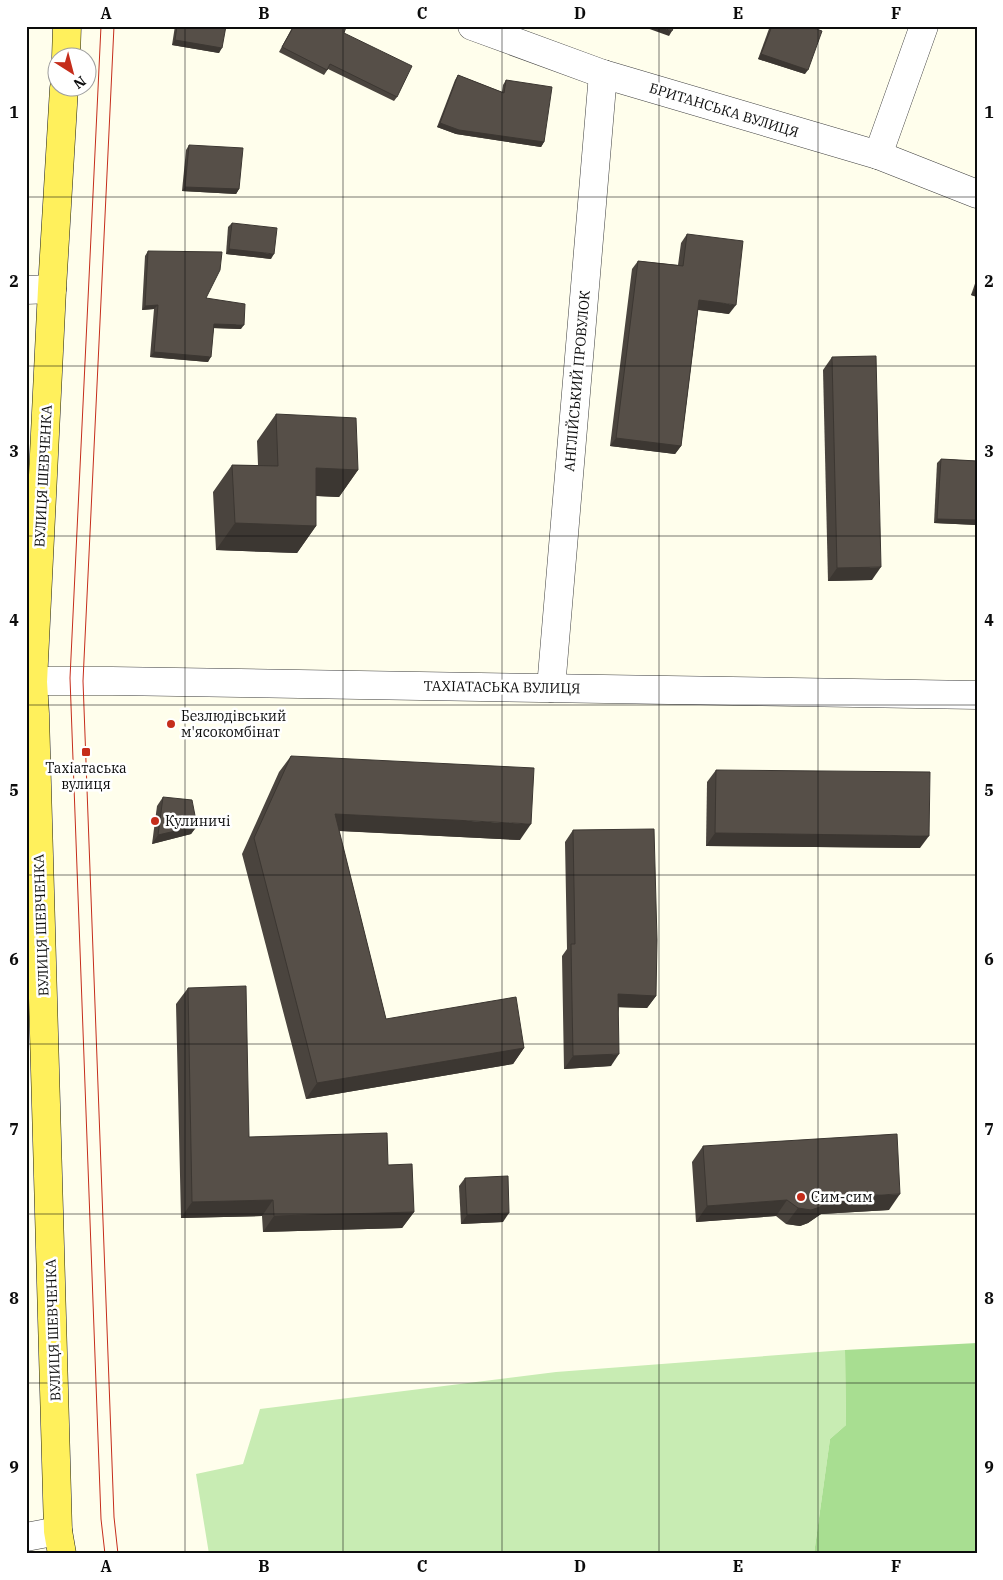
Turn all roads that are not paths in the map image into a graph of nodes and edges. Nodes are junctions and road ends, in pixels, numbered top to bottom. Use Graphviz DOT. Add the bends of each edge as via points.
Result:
graph roads {
  1 [pos="68,26"];
  2 [pos="472,26"];
  3 [pos="924,26"];
  4 [pos="67,48"];
  5 [pos="603,74"];
  6 [pos="63,98"];
  7 [pos="878,155"];
  8 [pos="977,194"];
  9 [pos="39,290"];
  10 [pos="30,681"];
  11 [pos="551,688"];
  12 [pos="977,695"];
  13 [pos="26,1537"];
  14 [pos="60,1542"];
  1 -- 4 [label="main road"];
  2 -- 5 [label="street, БРИТАНСЬКА ВУЛИЦЯ"];
  3 -- 7 [label="street"];
  5 -- 7 [label="street, БРИТАНСЬКА ВУЛИЦЯ"];
  5 -- 11 [label="street, АНГЛІЙСЬКИЙ ПРОВУЛОК"];
  6 -- 9 [label="main road, ВУЛИЦЯ ШЕВЧЕНКА"];
  7 -- 8 [label="street, БРИТАНСЬКА ВУЛИЦЯ"];
  9 -- 10 [label="main road, ВУЛИЦЯ ШЕВЧЕНКА"];
  10 -- 11 [label="street, ТАХІАТАСЬКА ВУЛИЦЯ"];
  10 -- 14 [label="main road, ВУЛИЦЯ ШЕВЧЕНКА" via="35,714"];
  11 -- 12 [label="street, ТАХІАТАСЬКА ВУЛИЦЯ"];
  13 -- 14 [label="street"];
}
